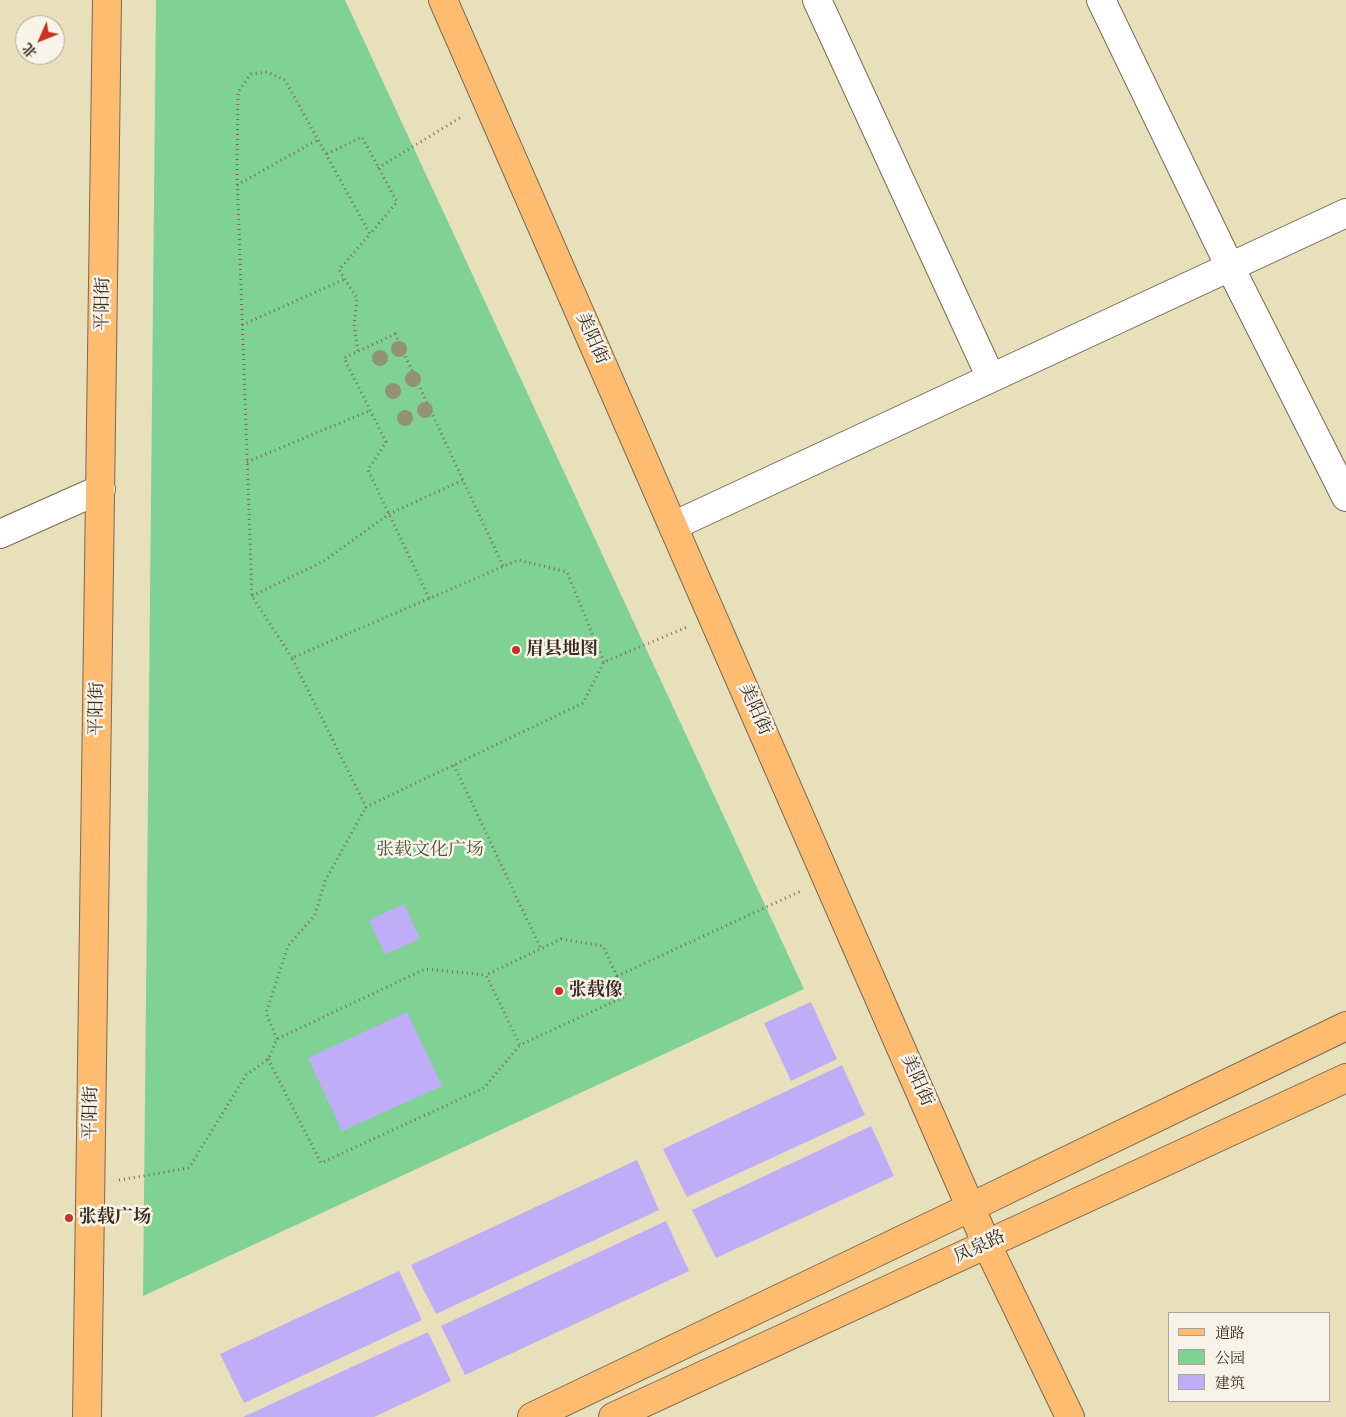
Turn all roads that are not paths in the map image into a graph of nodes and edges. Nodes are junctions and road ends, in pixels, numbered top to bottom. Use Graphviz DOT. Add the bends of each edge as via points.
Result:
graph roads {
  1 [pos="108,0"];
  2 [pos="444,0"];
  3 [pos="817,0"];
  4 [pos="1101,0"];
  5 [pos="1346,213"];
  6 [pos="1230,267"];
  7 [pos="991,378"];
  8 [pos="101,489"];
  9 [pos="1346,498"];
  10 [pos="673,526"];
  11 [pos="0,534"];
  12 [pos="1346,1026"];
  13 [pos="1346,1078"];
  14 [pos="971,1207"];
  15 [pos="987,1245"];
  16 [pos="87,1417"];
  17 [pos="532,1417"];
  18 [pos="613,1417"];
  19 [pos="1070,1417"];
  1 -- 8 [label="main road, 平阳街"];
  2 -- 10 [label="main road, 美阳街"];
  3 -- 7 [label="street"];
  4 -- 6 [label="street"];
  5 -- 6 [label="street"];
  6 -- 7 [label="street"];
  6 -- 9 [label="street"];
  7 -- 10 [label="street"];
  8 -- 11 [label="street"];
  8 -- 16 [label="main road, 平阳街"];
  10 -- 14 [label="main road, 美阳街"];
  12 -- 14 [label="main road"];
  13 -- 15 [label="main road, 凤泉路"];
  14 -- 15 [label="main road, 美阳街"];
  14 -- 17 [label="main road"];
  15 -- 18 [label="main road, 凤泉路"];
  15 -- 19 [label="main road, 美阳街"];
}
